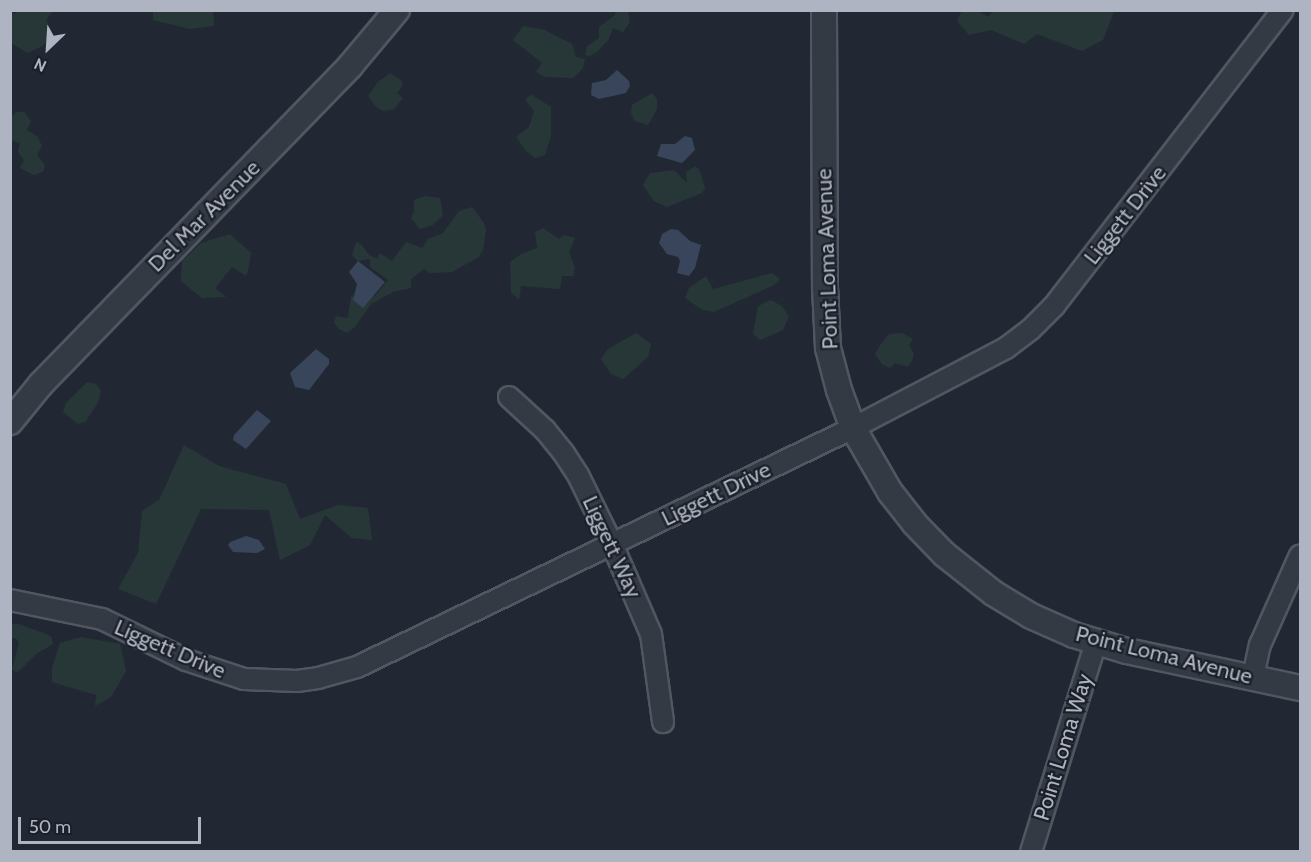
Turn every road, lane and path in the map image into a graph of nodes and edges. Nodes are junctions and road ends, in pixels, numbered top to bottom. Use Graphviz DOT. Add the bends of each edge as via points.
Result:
graph roads {
  1 [pos="397,10"];
  2 [pos="824,10"];
  3 [pos="1283,10"];
  4 [pos="509,398"];
  5 [pos="10,422"];
  6 [pos="853,428"];
  7 [pos="612,544"];
  8 [pos="1300,555"];
  9 [pos="10,600"];
  10 [pos="1096,642"];
  11 [pos="1253,677"];
  12 [pos="1300,688"];
  13 [pos="663,722"];
  14 [pos="1031,852"];
  1 -- 5 [label="street, Del Mar Avenue" via="350,66 41,384"];
  2 -- 6 [label="street, Point Loma Avenue" via="826,327 833,369"];
  3 -- 6 [label="street, Liggett Drive" via="1054,306 1031,329 1006,348"];
  4 -- 7 [label="street, Liggett Way" via="563,452"];
  6 -- 7 [label="street, Liggett Drive"];
  6 -- 10 [label="street, Point Loma Avenue" via="898,504 944,554 1010,604"];
  7 -- 9 [label="street, Liggett Drive" via="357,667 297,681 258,681 224,674 102,619"];
  7 -- 13 [label="street, Liggett Way" via="651,634"];
  8 -- 11 [label="street" via="1260,645"];
  10 -- 11 [label="street, Point Loma Avenue"];
  10 -- 14 [label="street, Point Loma Way"];
  11 -- 12 [label="street, Point Loma Avenue"];
}
